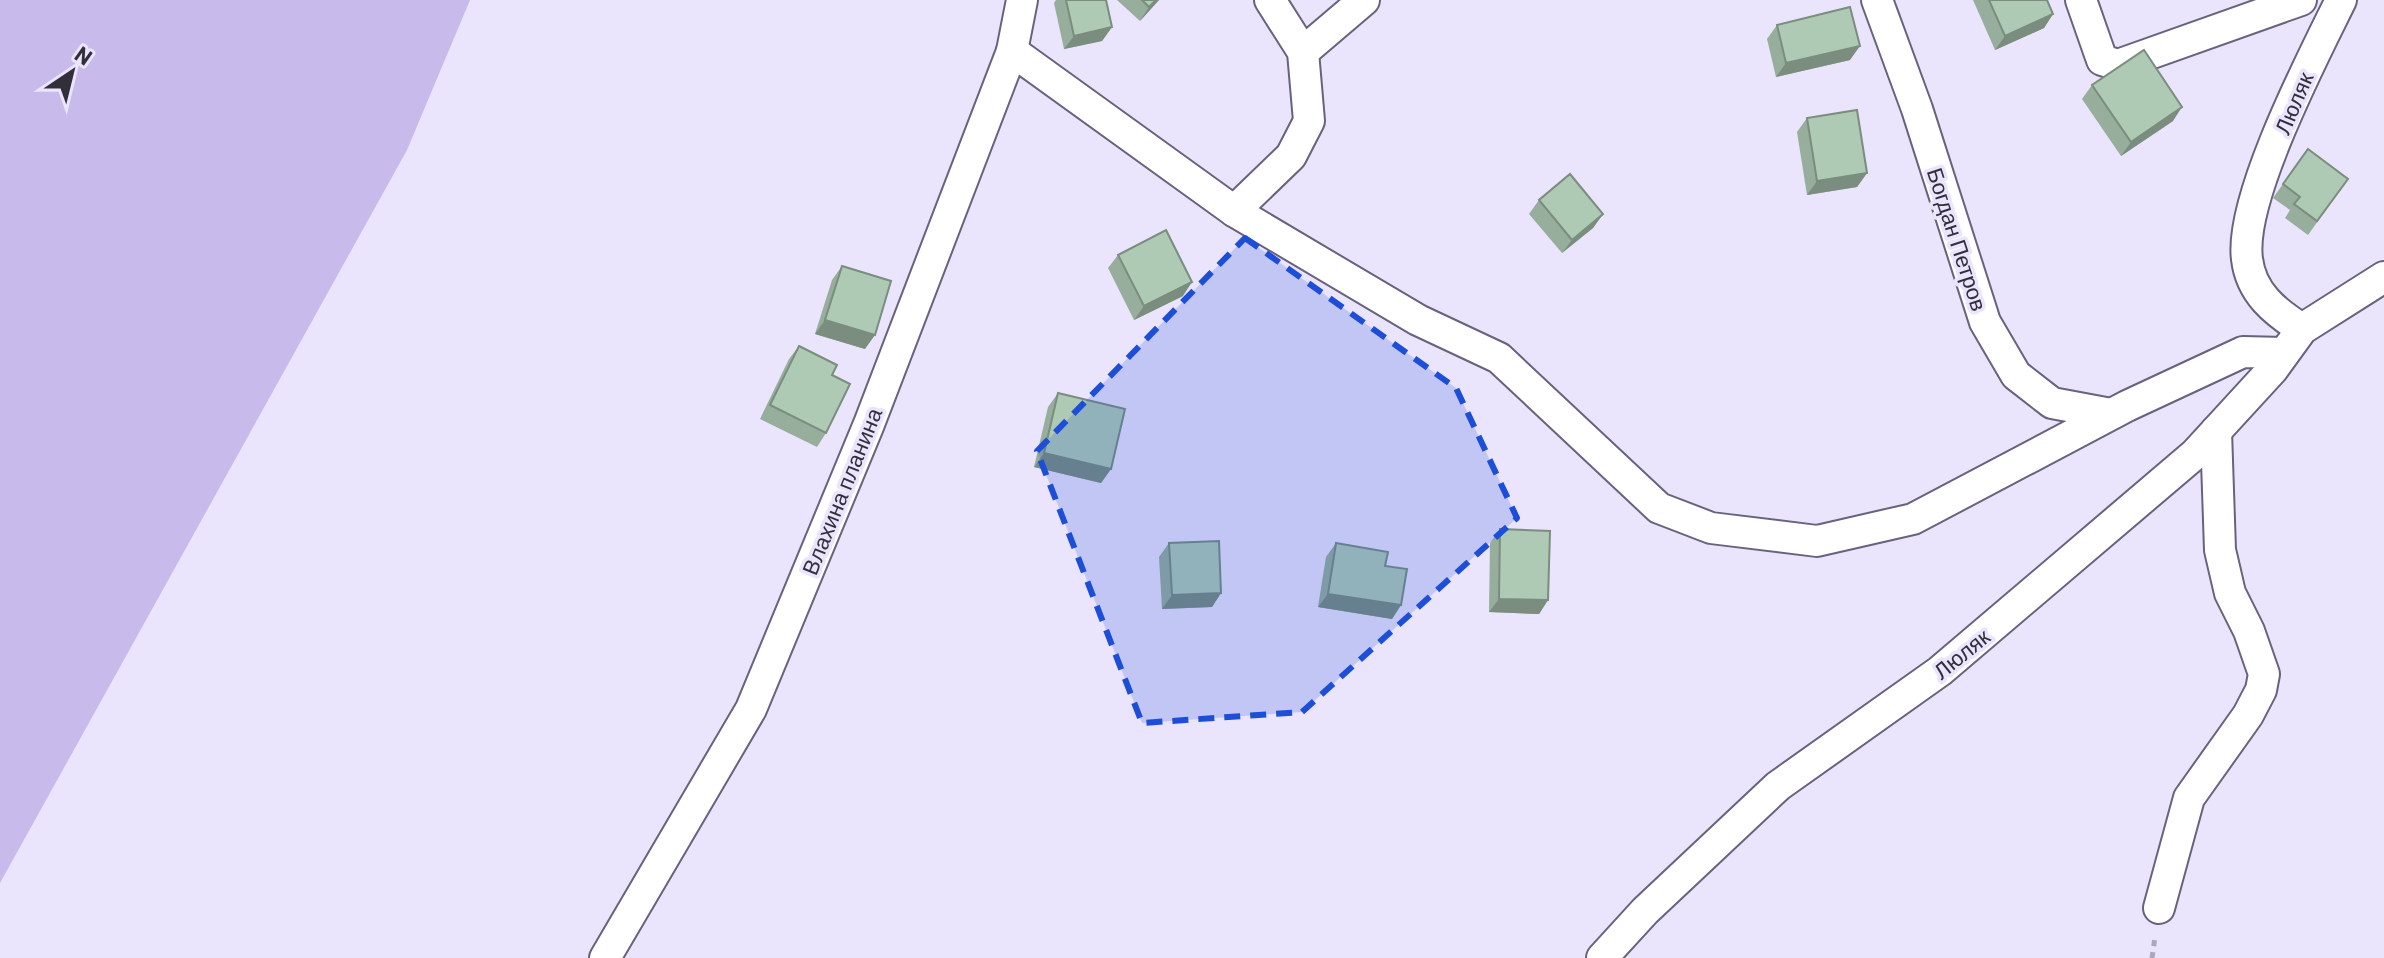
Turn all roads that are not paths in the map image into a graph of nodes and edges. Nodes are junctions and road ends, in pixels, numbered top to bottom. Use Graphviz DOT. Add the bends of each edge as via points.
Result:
graph roads {
  1 [pos="1022,0"];
  2 [pos="1270,0"];
  3 [pos="1364,0"];
  4 [pos="1877,0"];
  5 [pos="2081,0"];
  6 [pos="2301,0"];
  7 [pos="2341,0"];
  8 [pos="1012,51"];
  9 [pos="1303,52"];
  10 [pos="1234,211"];
  11 [pos="2384,277"];
  12 [pos="2293,341"];
  13 [pos="2111,414"];
  14 [pos="2216,431"];
  15 [pos="2159,908"];
  16 [pos="605,958"];
  17 [pos="1602,958"];
  1 -- 8 [label="street, Влахина планина"];
  2 -- 9 [label="street"];
  3 -- 9 [label="street"];
  4 -- 13 [label="street, Богдан Петров" via="1985,322 2016,375 2052,403"];
  5 -- 6 [label="street" via="2102,60 2118,65"];
  7 -- 12 [label="street, Люляк" via="2253,199 2247,259 2262,300"];
  8 -- 10 [label="street"];
  8 -- 16 [label="street, Влахина планина" via="869,424 751,709"];
  9 -- 10 [label="street" via="1309,121 1291,156"];
  10 -- 13 [label="street" via="1418,320 1499,358 1659,508 1711,528 1817,541 1913,519"];
  11 -- 12 [label="street, Люляк"];
  12 -- 13 [label="street" via="2243,352"];
  12 -- 14 [label="street, Люляк"];
  14 -- 15 [label="street" via="2220,550 2230,593 2264,674 2248,715 2189,798"];
  14 -- 17 [label="street, Люляк" via="2048,583 1940,671 1778,786"];
}
